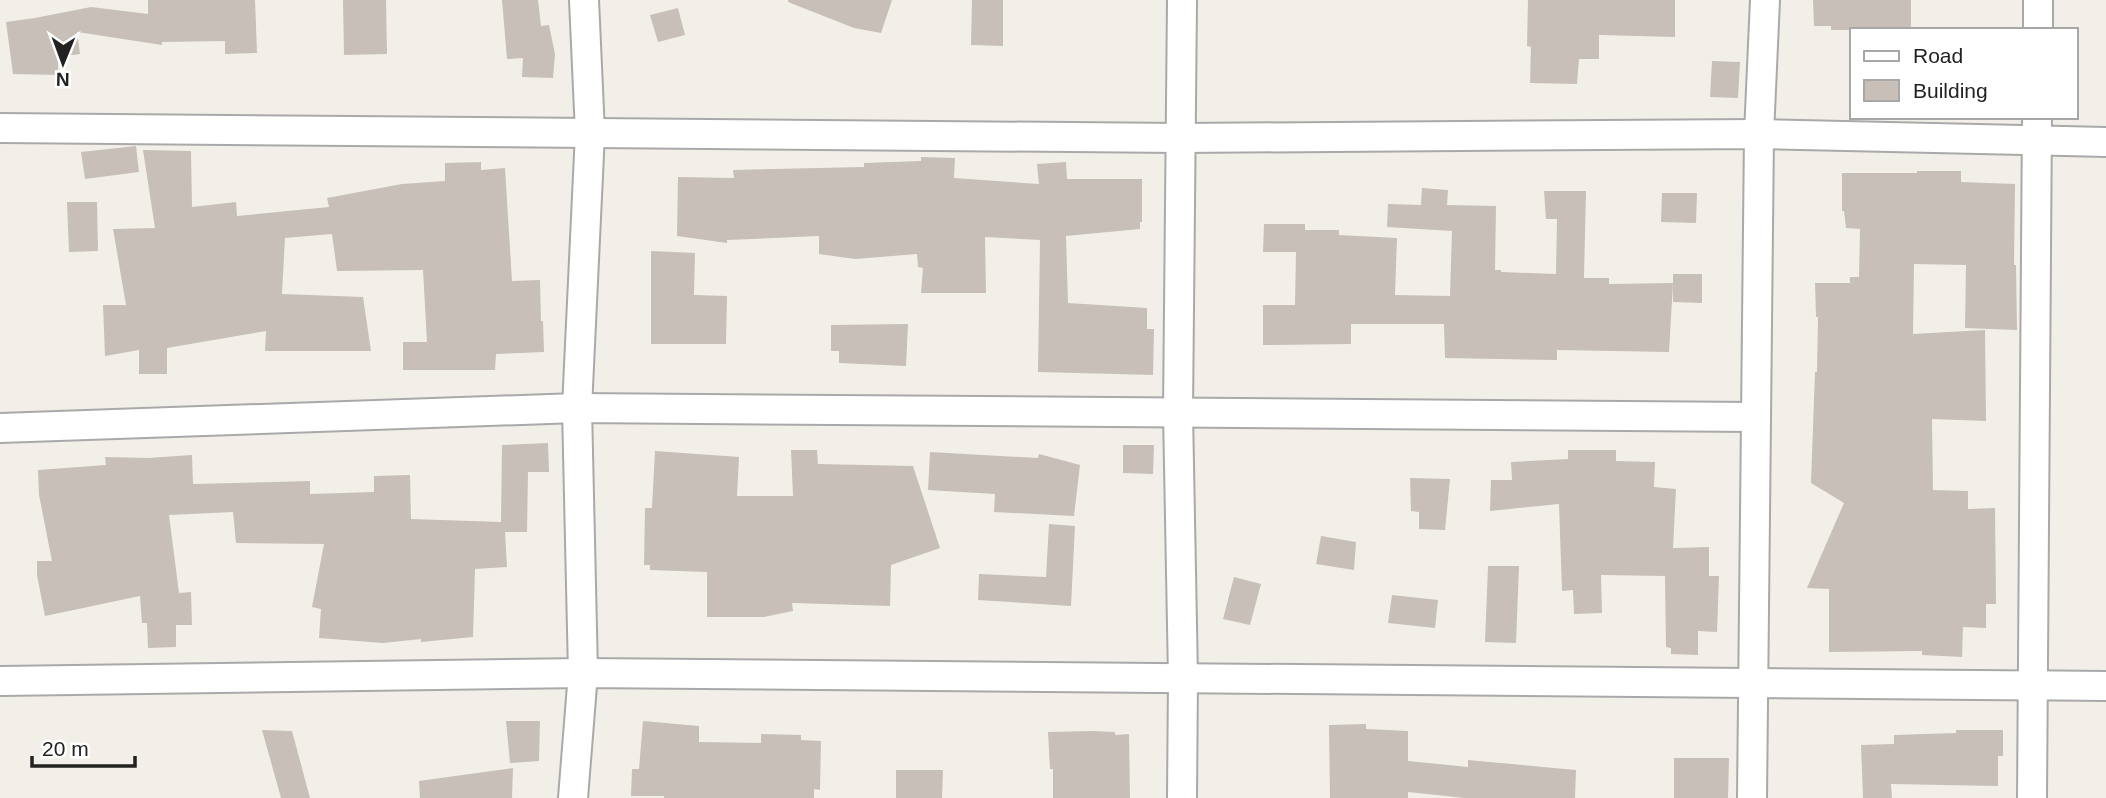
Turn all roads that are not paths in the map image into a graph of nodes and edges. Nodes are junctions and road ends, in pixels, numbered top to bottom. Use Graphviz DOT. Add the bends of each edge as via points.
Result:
graph roads {
  1 [pos="583,0"];
  2 [pos="1182,0"];
  3 [pos="1765,0"];
  4 [pos="2038,0"];
  5 [pos="2038,28"];
  6 [pos="0,128"];
  7 [pos="2037,129"];
  8 [pos="590,133"];
  9 [pos="1759,134"];
  10 [pos="1180,138"];
  11 [pos="2106,142"];
  12 [pos="577,408"];
  13 [pos="1178,412"];
  14 [pos="1756,417"];
  15 [pos="0,428"];
  16 [pos="583,673"];
  17 [pos="1183,678"];
  18 [pos="0,681"];
  19 [pos="1753,683"];
  20 [pos="2033,686"];
  21 [pos="2106,686"];
  22 [pos="573,798"];
  23 [pos="1182,798"];
  24 [pos="1752,798"];
  25 [pos="2032,798"];
  1 -- 8 [label="street"];
  2 -- 10 [label="street"];
  3 -- 9 [label="street"];
  4 -- 5 [label="street"];
  6 -- 8 [label="street"];
  7 -- 9 [label="street"];
  7 -- 11 [label="street"];
  7 -- 20 [label="street"];
  8 -- 10 [label="street"];
  8 -- 12 [label="street"];
  9 -- 10 [label="street"];
  9 -- 14 [label="street"];
  10 -- 13 [label="street"];
  12 -- 13 [label="street"];
  12 -- 15 [label="street"];
  12 -- 16 [label="street"];
  13 -- 14 [label="street"];
  13 -- 17 [label="street"];
  14 -- 19 [label="street"];
  16 -- 17 [label="street"];
  16 -- 18 [label="street"];
  16 -- 22 [label="street"];
  17 -- 19 [label="street"];
  17 -- 23 [label="street"];
  19 -- 20 [label="street"];
  19 -- 24 [label="street"];
  20 -- 21 [label="street"];
  20 -- 25 [label="street"];
}
